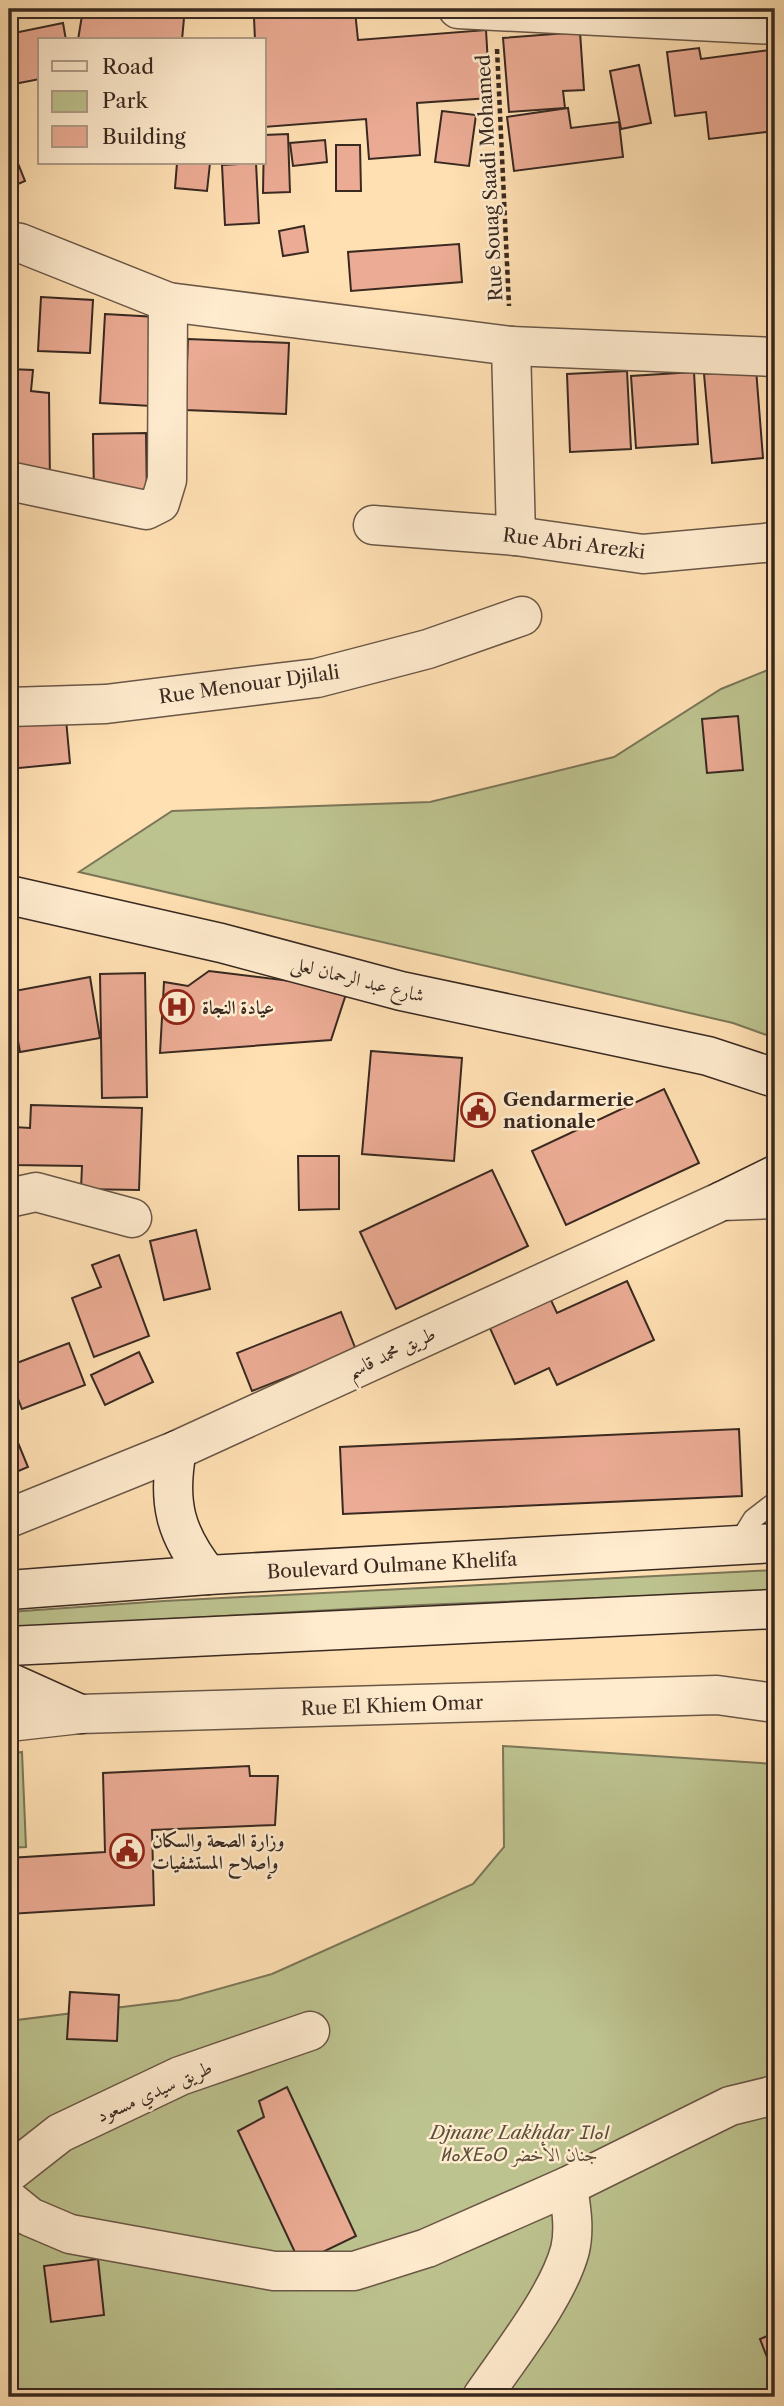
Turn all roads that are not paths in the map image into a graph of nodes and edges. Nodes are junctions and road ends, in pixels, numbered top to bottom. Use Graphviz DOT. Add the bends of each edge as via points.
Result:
graph roads {
  1 [pos="458,9"];
  2 [pos="775,25"];
  3 [pos="9,242"];
  4 [pos="168,302"];
  5 [pos="511,346"];
  6 [pos="775,356"];
  7 [pos="9,481"];
  8 [pos="373,525"];
  9 [pos="516,536"];
  10 [pos="775,542"];
  11 [pos="522,616"];
  12 [pos="9,707"];
  13 [pos="9,895"];
  14 [pos="708,1056"];
  15 [pos="775,1078"];
  16 [pos="775,1101"];
  17 [pos="775,1193"];
  18 [pos="9,1198"];
  19 [pos="132,1218"];
  20 [pos="177,1450"];
  21 [pos="775,1502"];
  22 [pos="9,1518"];
  23 [pos="775,1543"];
  24 [pos="737,1545"];
  25 [pos="208,1575"];
  26 [pos="9,1590"];
  27 [pos="775,1609"];
  28 [pos="9,1646"];
  29 [pos="9,1682"];
  30 [pos="775,1703"];
  31 [pos="79,1714"];
  32 [pos="9,1722"];
  33 [pos="310,2031"];
  34 [pos="775,2095"];
  35 [pos="9,2173"];
  36 [pos="568,2186"];
  37 [pos="9,2200"];
  38 [pos="482,2397"];
  1 -- 2 [label="street"];
  3 -- 4 [label="street"];
  4 -- 5 [label="street"];
  4 -- 7 [label="street" via="167,480 160,503 146,510"];
  5 -- 6 [label="street"];
  5 -- 9 [label="street"];
  8 -- 9 [label="street, Rue Abri Arezki"];
  9 -- 10 [label="street, Rue Abri Arezki" via="643,554"];
  11 -- 12 [label="street, Rue Menouar Djilali" via="428,649 317,678 106,704"];
  13 -- 14 [label="street, شارع عبد الرحمان لعلى" via="221,943 401,991"];
  14 -- 15 [label="street, شارع عبد الرحمان لعلى"];
  14 -- 16 [label="street, شارع عبد الرحمان لعلى"];
  17 -- 20 [label="street, طريق محمد قاسم" via="722,1201"];
  18 -- 19 [label="street" via="36,1192"];
  20 -- 22 [label="street, طريق محمد قاسم"];
  20 -- 25 [label="street" via="172,1476 179,1530"];
  21 -- 24 [label="lane" via="753,1519"];
  23 -- 24 [label="street, Boulevard Oulmane Khelifa"];
  24 -- 25 [label="street, Boulevard Oulmane Khelifa"];
  25 -- 26 [label="street, Boulevard Oulmane Khelifa"];
  27 -- 28 [label="street"];
  29 -- 31 [label="street"];
  30 -- 31 [label="street, Rue El Khiem Omar" via="717,1695"];
  31 -- 32 [label="street, Rue El Khiem Omar"];
  33 -- 35 [label="street, طريق سيدي مسعود" via="180,2076 60,2133"];
  34 -- 36 [label="street" via="730,2106"];
  36 -- 37 [label="street" via="427,2248 354,2271 274,2271 70,2234 30,2217"];
  36 -- 38 [label="street" via="573,2219 570,2249 555,2288"];
}
